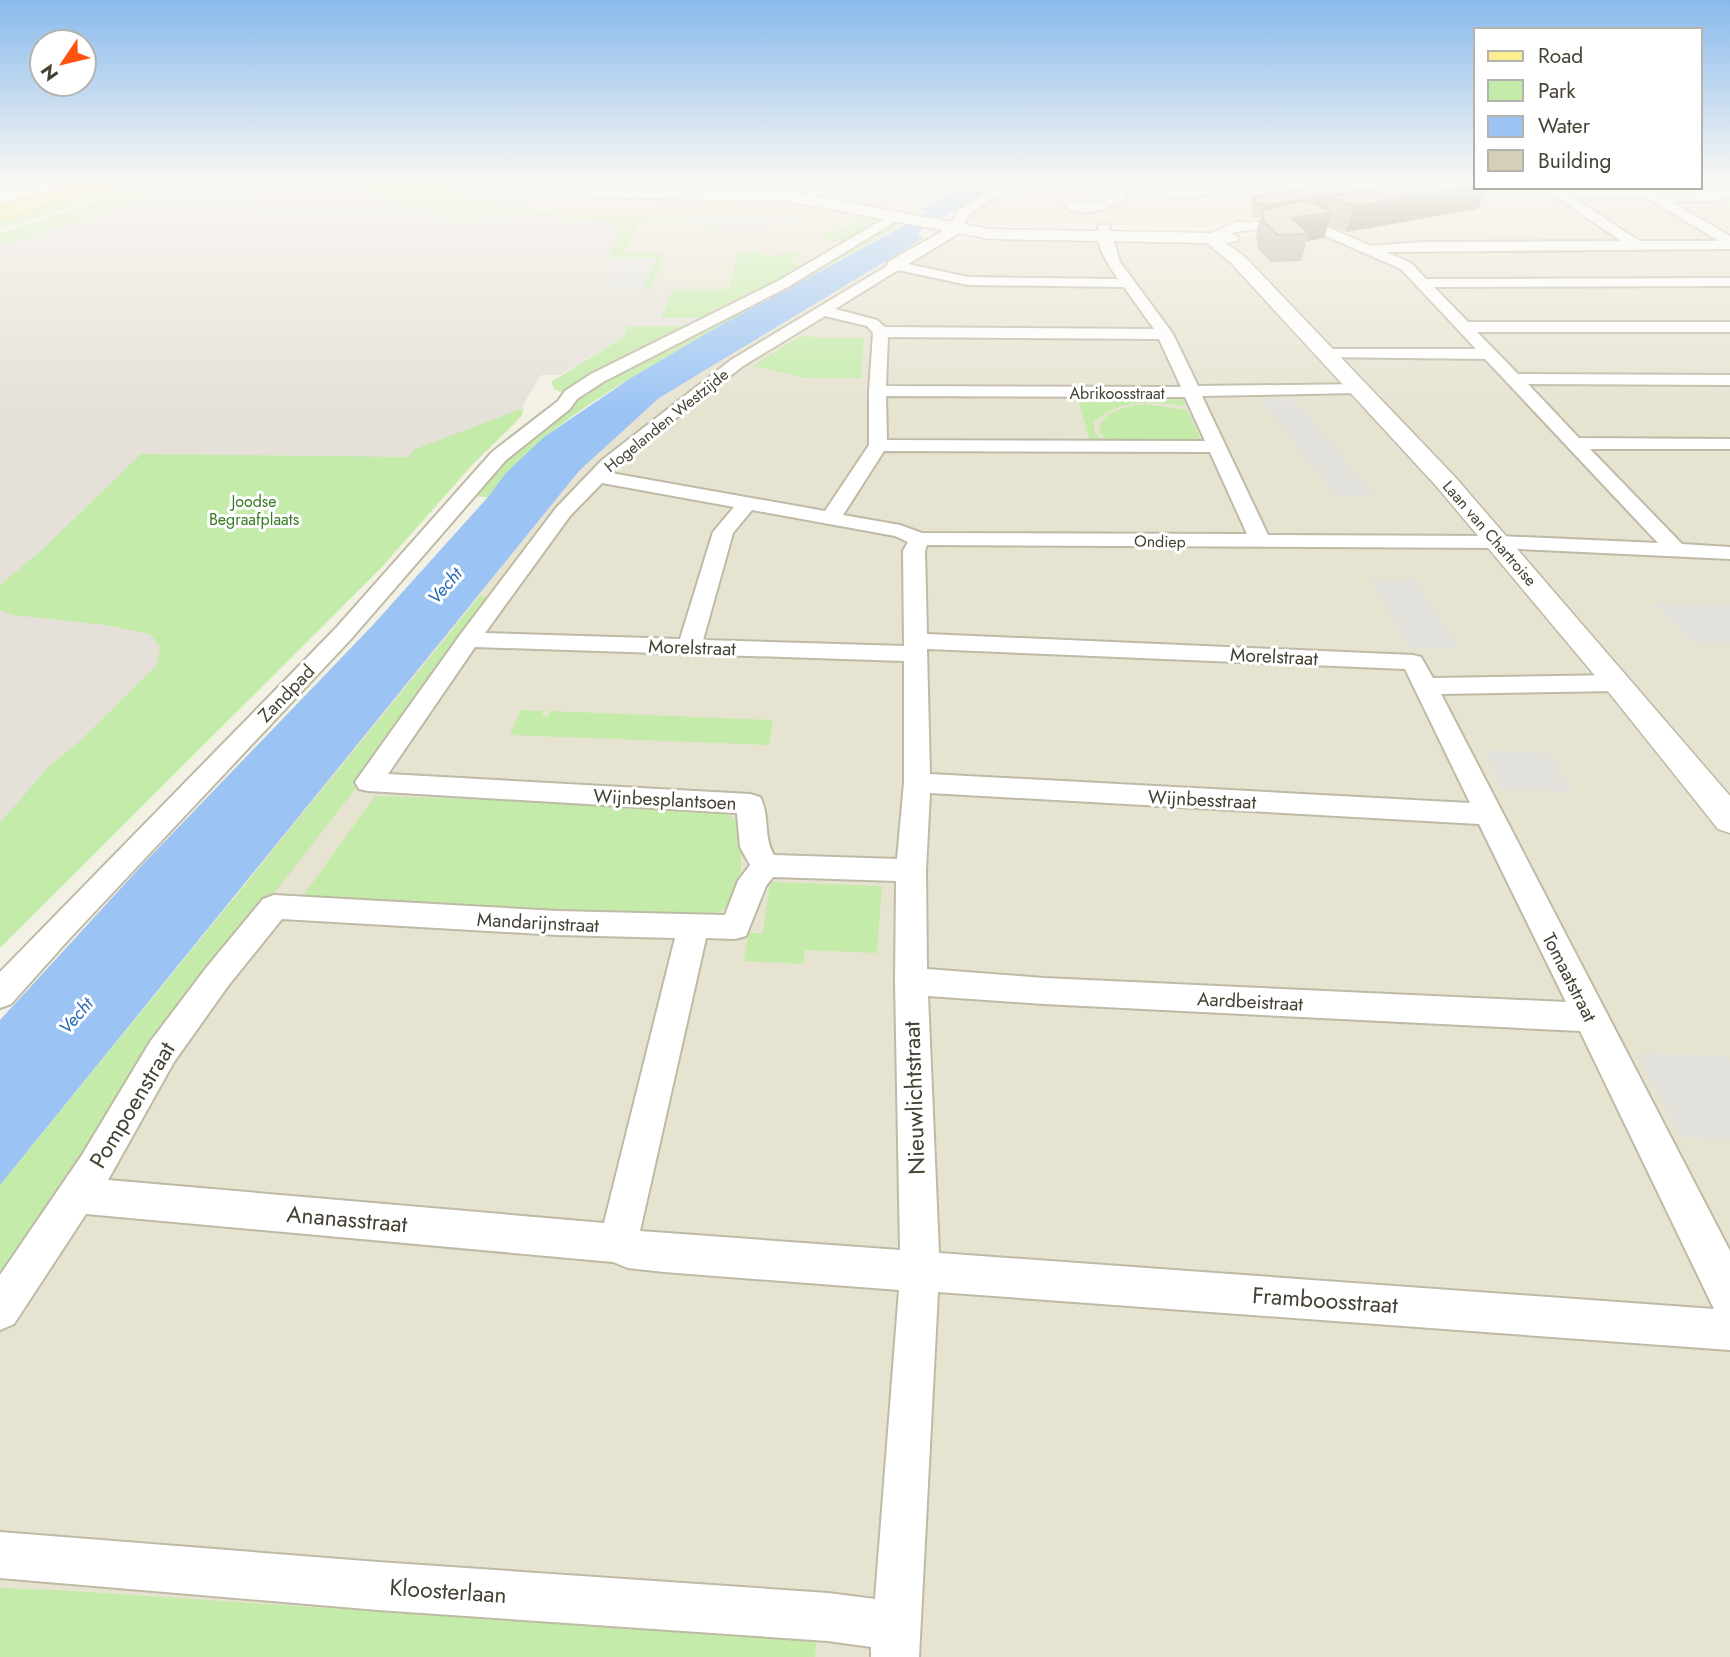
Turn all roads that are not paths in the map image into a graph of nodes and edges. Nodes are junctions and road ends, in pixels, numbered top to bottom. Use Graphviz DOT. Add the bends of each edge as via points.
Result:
graph roads {
  1 [pos="827,258"];
  2 [pos="905,258"];
  3 [pos="1112,258"];
  4 [pos="1236,258"];
  5 [pos="1367,258"];
  6 [pos="1393,258"];
  7 [pos="893,265"];
  8 [pos="1382,271"];
  9 [pos="1730,282"];
  10 [pos="1128,283"];
  11 [pos="1423,283"];
  12 [pos="1408,293"];
  13 [pos="1441,302"];
  14 [pos="821,310"];
  15 [pos="1465,327"];
  16 [pos="1730,327"];
  17 [pos="881,332"];
  18 [pos="1165,334"];
  19 [pos="1325,354"];
  20 [pos="1491,354"];
  21 [pos="1516,379"];
  22 [pos="1730,380"];
  23 [pos="1357,388"];
  24 [pos="877,391"];
  25 [pos="1193,392"];
  26 [pos="1577,443"];
  27 [pos="1730,444"];
  28 [pos="878,445"];
  29 [pos="1217,447"];
  30 [pos="597,477"];
  31 [pos="748,503"];
  32 [pos="831,519"];
  33 [pos="919,539"];
  34 [pos="1261,542"];
  35 [pos="1499,542"];
  36 [pos="1677,551"];
  37 [pos="1730,553"];
  38 [pos="468,640"];
  39 [pos="690,646"];
  40 [pos="916,647"];
  41 [pos="1618,683"];
  42 [pos="1424,686"];
  43 [pos="368,782"];
  44 [pos="917,783"];
  45 [pos="1487,814"];
  46 [pos="1730,820"];
  47 [pos="766,866"];
  48 [pos="911,870"];
  49 [pos="274,907"];
  50 [pos="693,928"];
  51 [pos="911,981"];
  52 [pos="0,994"];
  53 [pos="1590,1017"];
  54 [pos="76,1195"];
  55 [pos="618,1243"];
  56 [pos="920,1269"];
  57 [pos="1725,1280"];
  58 [pos="0,1310"];
  59 [pos="1730,1330"];
  60 [pos="0,1555"];
  61 [pos="895,1641"];
  1 -- 52 [label="street, Zandpad" via="571,395 499,456 343,634"];
  2 -- 7 [label="street, Hogelanden Westzijde"];
  3 -- 10 [label="street"];
  4 -- 19 [label="street, Laan van Chartroise"];
  5 -- 8 [label="street"];
  6 -- 11 [label="street"];
  7 -- 10 [label="street" via="968,281"];
  7 -- 14 [label="street, Hogelanden Westzijde"];
  9 -- 11 [label="street"];
  10 -- 18 [label="street"];
  11 -- 13 [label="street"];
  12 -- 13 [label="street"];
  13 -- 15 [label="street"];
  14 -- 17 [label="street" via="872,323"];
  14 -- 30 [label="street, Hogelanden Westzijde" via="718,377"];
  15 -- 16 [label="street"];
  15 -- 20 [label="street"];
  17 -- 18 [label="street"];
  17 -- 24 [label="street"];
  18 -- 25 [label="street"];
  19 -- 20 [label="street"];
  19 -- 23 [label="street, Laan van Chartroise"];
  20 -- 21 [label="street"];
  21 -- 22 [label="street"];
  21 -- 26 [label="street"];
  23 -- 25 [label="street, Abrikoosstraat"];
  23 -- 35 [label="street, Laan van Chartroise"];
  24 -- 25 [label="street, Abrikoosstraat"];
  24 -- 28 [label="street"];
  25 -- 29 [label="street"];
  26 -- 27 [label="street"];
  26 -- 36 [label="street"];
  28 -- 29 [label="street"];
  28 -- 32 [label="street"];
  29 -- 34 [label="street"];
  30 -- 31 [label="street, Ondiep"];
  30 -- 38 [label="street, Hogelanden Westzijde" via="563,512"];
  31 -- 32 [label="street, Ondiep"];
  31 -- 39 [label="street" via="723,532"];
  32 -- 33 [label="street, Ondiep" via="900,531"];
  33 -- 34 [label="street, Ondiep"];
  33 -- 40 [label="street, Nieuwlichtstraat" via="914,551"];
  34 -- 35 [label="street, Ondiep"];
  35 -- 36 [label="street, Ondiep"];
  35 -- 41 [label="street, Laan van Chartroise"];
  36 -- 37 [label="street, Ondiep"];
  38 -- 39 [label="street, Morelstraat"];
  38 -- 43 [label="street, Hogelanden Westzijde"];
  39 -- 40 [label="street, Morelstraat"];
  40 -- 42 [label="street, Morelstraat" via="1413,662"];
  40 -- 44 [label="street, Nieuwlichtstraat"];
  41 -- 42 [label="street"];
  41 -- 46 [label="street, Laan van Chartroise"];
  42 -- 45 [label="street, Tomaatstraat"];
  43 -- 47 [label="street, Wijnbesplantsoen" via="750,804 754,847"];
  44 -- 45 [label="street, Wijnbesstraat"];
  44 -- 48 [label="street, Nieuwlichtstraat"];
  45 -- 53 [label="street, Tomaatstraat"];
  47 -- 48 [label="street"];
  47 -- 50 [label="street, Mandarijnstraat" via="753,881 735,926"];
  48 -- 51 [label="street, Nieuwlichtstraat"];
  49 -- 50 [label="street, Mandarijnstraat"];
  49 -- 54 [label="street, Pompoenstraat" via="162,1052"];
  50 -- 55 [label="street"];
  51 -- 53 [label="street, Aardbeistraat"];
  51 -- 56 [label="street, Nieuwlichtstraat"];
  53 -- 57 [label="street, Tomaatstraat"];
  54 -- 55 [label="street, Ananasstraat"];
  54 -- 58 [label="street, Pompoenstraat"];
  55 -- 56 [label="street, Ananasstraat" via="628,1249 664,1253"];
  56 -- 59 [label="street, Framboosstraat"];
  56 -- 61 [label="street, Nieuwlichtstraat"];
  60 -- 61 [label="street, Kloosterlaan" via="828,1617"];
}
